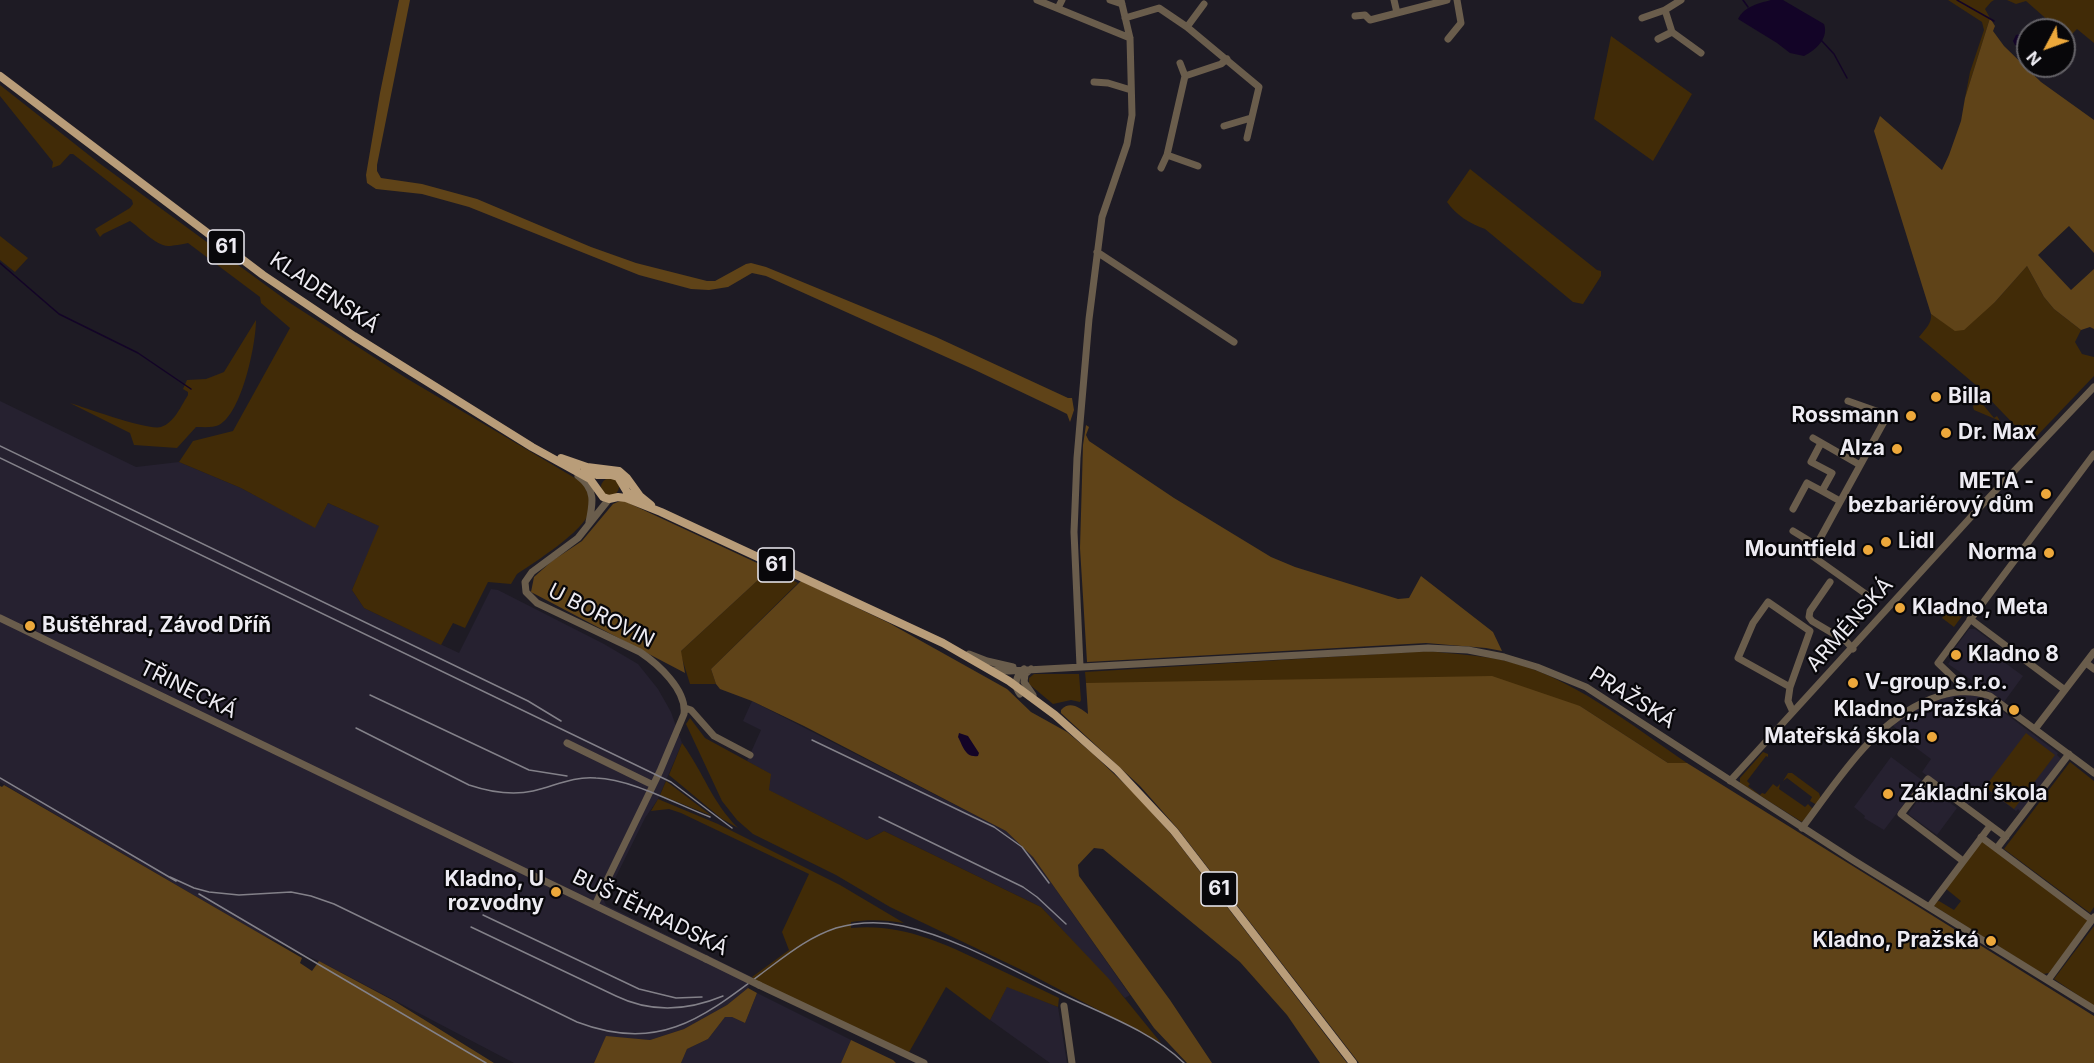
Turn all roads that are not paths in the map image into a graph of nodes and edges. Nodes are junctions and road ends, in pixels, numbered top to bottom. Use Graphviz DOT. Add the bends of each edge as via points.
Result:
graph roads {
  1 [pos="1037,0"];
  2 [pos="1062,0"];
  3 [pos="1110,0"];
  4 [pos="1150,0"];
  5 [pos="1394,0"];
  6 [pos="1447,0"];
  7 [pos="1456,0"];
  8 [pos="1681,0"];
  9 [pos="1122,2"];
  10 [pos="1203,4"];
  11 [pos="1058,8"];
  12 [pos="1153,8"];
  13 [pos="1665,10"];
  14 [pos="1397,13"];
  15 [pos="1355,16"];
  16 [pos="1125,18"];
  17 [pos="1642,18"];
  18 [pos="1186,27"];
  19 [pos="1672,32"];
  20 [pos="1130,38"];
  21 [pos="1448,39"];
  22 [pos="1658,39"];
  23 [pos="1701,53"];
  24 [pos="1227,59"];
  25 [pos="1180,63"];
  26 [pos="0,76"];
  27 [pos="1185,76"];
  28 [pos="1094,82"];
  29 [pos="1131,90"];
  30 [pos="1251,118"];
  31 [pos="1224,126"];
  32 [pos="1247,138"];
  33 [pos="1167,155"];
  34 [pos="1198,166"];
  35 [pos="1161,168"];
  36 [pos="1096,252"];
  37 [pos="1234,342"];
  38 [pos="2094,387"];
  39 [pos="2091,397"];
  40 [pos="1848,400"];
  41 [pos="1813,438"];
  42 [pos="1821,443"];
  43 [pos="2094,454"];
  44 [pos="555,458"];
  45 [pos="1860,465"];
  46 [pos="604,477"];
  47 [pos="622,486"];
  48 [pos="599,490"];
  49 [pos="1822,491"];
  50 [pos="613,498"];
  51 [pos="1840,501"];
  52 [pos="1793,509"];
  53 [pos="661,512"];
  54 [pos="587,527"];
  55 [pos="1793,531"];
  56 [pos="1816,545"];
  57 [pos="1830,582"];
  58 [pos="0,618"];
  59 [pos="891,619"];
  60 [pos="1970,619"];
  61 [pos="1844,640"];
  62 [pos="943,643"];
  63 [pos="1852,649"];
  64 [pos="2094,651"];
  65 [pos="963,660"];
  66 [pos="2086,663"];
  67 [pos="1080,666"];
  68 [pos="1027,669"];
  69 [pos="2094,669"];
  70 [pos="992,670"];
  71 [pos="1790,687"];
  72 [pos="1018,690"];
  73 [pos="2065,690"];
  74 [pos="1960,691"];
  75 [pos="685,708"];
  76 [pos="1793,712"];
  77 [pos="1055,715"];
  78 [pos="1070,729"];
  79 [pos="2035,729"];
  80 [pos="567,743"];
  81 [pos="2068,754"];
  82 [pos="750,755"];
  83 [pos="2094,773"];
  84 [pos="1730,781"];
  85 [pos="653,785"];
  86 [pos="362,792"];
  87 [pos="1990,826"];
  88 [pos="1805,830"];
  89 [pos="1981,837"];
  90 [pos="2006,837"];
  91 [pos="1997,848"];
  92 [pos="1963,861"];
  93 [pos="595,905"];
  94 [pos="1929,907"];
  95 [pos="2093,919"];
  96 [pos="2048,980"];
  97 [pos="1064,1006"];
  98 [pos="2094,1009"];
  99 [pos="924,1063"];
  100 [pos="1072,1063"];
  101 [pos="1353,1063"];
  1 -- 11 [label="street"];
  2 -- 11 [label="street"];
  3 -- 9 [label="street"];
  4 -- 12 [label="street"];
  5 -- 14 [label="street"];
  6 -- 14 [label="street"];
  7 -- 21 [label="street" via="1461,23"];
  8 -- 13 [label="street"];
  9 -- 16 [label="street"];
  10 -- 18 [label="street"];
  11 -- 20 [label="street"];
  12 -- 16 [label="street"];
  12 -- 18 [label="street"];
  13 -- 17 [label="street"];
  13 -- 19 [label="street"];
  14 -- 15 [label="street" via="1370,20 1365,15"];
  16 -- 20 [label="street"];
  18 -- 24 [label="street"];
  19 -- 22 [label="street"];
  19 -- 23 [label="street"];
  20 -- 29 [label="street"];
  24 -- 27 [label="street"];
  24 -- 30 [label="street" via="1259,87"];
  25 -- 27 [label="street"];
  26 -- 44 [label="main road, KLADENSKÁ / 61" via="263,274 354,336"];
  27 -- 33 [label="street"];
  28 -- 29 [label="street"];
  29 -- 36 [label="street" via="1127,144 1102,217"];
  30 -- 31 [label="street"];
  30 -- 32 [label="street"];
  33 -- 34 [label="street"];
  33 -- 35 [label="street"];
  36 -- 37 [label="street"];
  36 -- 67 [label="street" via="1074,532"];
  38 -- 39 [label="street, ARMÉNSKÁ"];
  39 -- 63 [label="street, ARMÉNSKÁ" via="1980,507"];
  40 -- 45 [label="street" via="1886,418"];
  41 -- 42 [label="street"];
  42 -- 45 [label="street"];
  42 -- 49 [label="street" via="1811,462 1832,473"];
  43 -- 60 [label="street"];
  44 -- 46 [label="main road, 61"];
  44 -- 48 [label="main road, 61" via="590,479"];
  44 -- 53 [label="main road, 61" via="619,471 640,496"];
  44 -- 54 [label="street" via="587,483 591,491 593,504"];
  45 -- 51 [label="street"];
  46 -- 47 [label="main road, 61" via="615,476"];
  46 -- 48 [label="main road"];
  47 -- 50 [label="main road"];
  47 -- 53 [label="main road, 61"];
  48 -- 50 [label="main road, 61" via="603,497"];
  48 -- 54 [label="street" via="599,502"];
  49 -- 51 [label="street"];
  49 -- 52 [label="street" via="1808,483"];
  50 -- 53 [label="main road, 61"];
  50 -- 54 [label="street"];
  51 -- 56 [label="street"];
  53 -- 59 [label="main road, 61"];
  54 -- 75 [label="street, U BOROVIN" via="532,572 525,582 526,592 537,603 651,659 667,675"];
  55 -- 56 [label="street"];
  56 -- 61 [label="street" via="1811,555 1870,597"];
  57 -- 61 [label="street" via="1809,617"];
  58 -- 86 [label="street, TŘINECKÁ"];
  59 -- 62 [label="main road, 61"];
  59 -- 65 [label="main road, 61"];
  60 -- 73 [label="street"];
  60 -- 74 [label="street" via="1938,663 1959,683"];
  61 -- 63 [label="street"];
  62 -- 68 [label="street" via="987,661"];
  62 -- 70 [label="main road, 61"];
  63 -- 76 [label="street, ARMÉNSKÁ"];
  64 -- 66 [label="street"];
  65 -- 70 [label="street"];
  65 -- 72 [label="main road, 61"];
  66 -- 69 [label="street"];
  66 -- 73 [label="street"];
  67 -- 68 [label="street, PRAŽSKÁ"];
  67 -- 84 [label="street, PRAŽSKÁ" via="1413,648 1468,650 1537,667 1586,687"];
  68 -- 70 [label="street"];
  68 -- 72 [label="street" via="1018,675"];
  68 -- 77 [label="street" via="1025,687"];
  70 -- 72 [label="main road, 61"];
  71 -- 71 [label="street" via="1738,658 1753,623 1768,602 1810,631"];
  71 -- 76 [label="street" via="1788,701"];
  72 -- 77 [label="main road, 61"];
  72 -- 78 [label="main road, 61"];
  73 -- 79 [label="street"];
  74 -- 79 [label="street" via="1990,696"];
  74 -- 88 [label="street" via="1914,706 1890,722 1860,753"];
  75 -- 82 [label="street, U BOROVIN" via="714,736"];
  75 -- 85 [label="street"];
  76 -- 84 [label="street, ARMÉNSKÁ"];
  77 -- 78 [label="main road, 61"];
  78 -- 101 [label="main road, 61" via="1117,770 1174,831"];
  79 -- 81 [label="street"];
  80 -- 85 [label="street"];
  81 -- 83 [label="street"];
  81 -- 90 [label="street"];
  84 -- 88 [label="street, PRAŽSKÁ"];
  85 -- 93 [label="street"];
  86 -- 93 [label="street, BUŠTĚHRADSKÁ"];
  87 -- 89 [label="street"];
  87 -- 90 [label="street"];
  87 -- 92 [label="street" via="1928,779 1901,814"];
  88 -- 94 [label="street, PRAŽSKÁ"];
  89 -- 91 [label="street"];
  89 -- 92 [label="street"];
  90 -- 91 [label="street"];
  91 -- 95 [label="street"];
  92 -- 94 [label="street"];
  93 -- 99 [label="street, BUŠTĚHRADSKÁ, bridge"];
  94 -- 96 [label="street, PRAŽSKÁ"];
  95 -- 96 [label="street"];
  96 -- 98 [label="street, PRAŽSKÁ"];
  97 -- 100 [label="street"];
}
